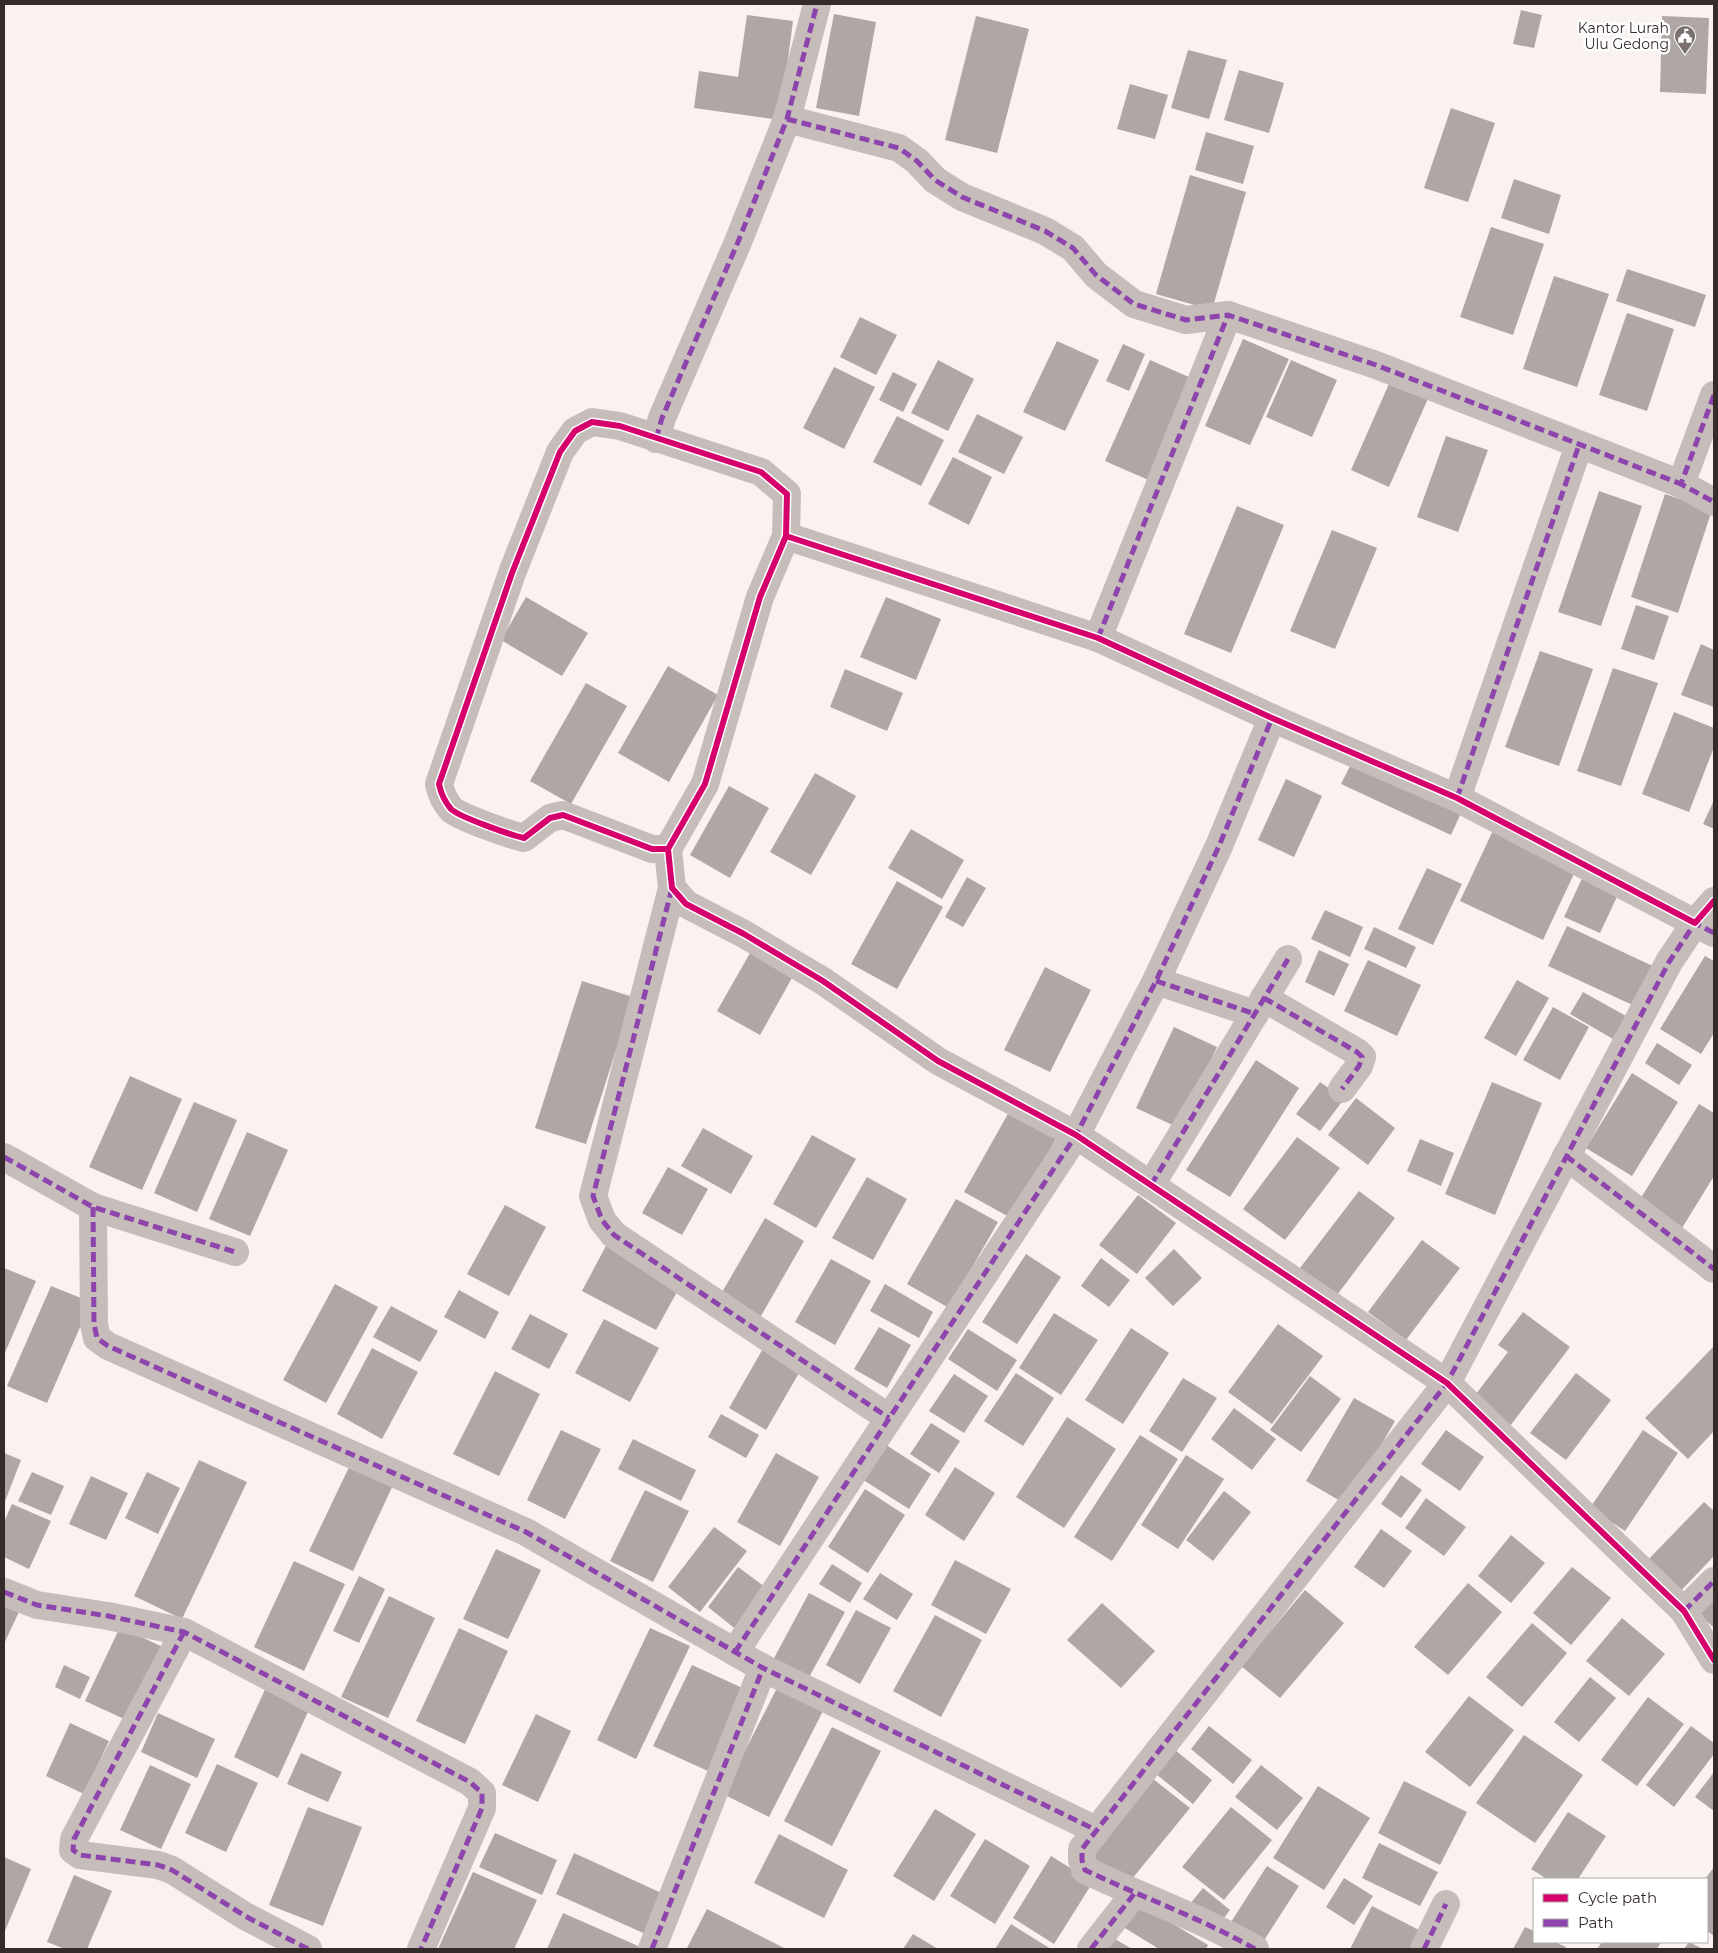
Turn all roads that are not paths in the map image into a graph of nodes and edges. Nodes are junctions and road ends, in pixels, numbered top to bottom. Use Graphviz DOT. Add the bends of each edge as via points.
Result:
graph roads {
  1 [pos="817,4"];
  2 [pos="787,119"];
  3 [pos="1228,315"];
  4 [pos="1714,395"];
  5 [pos="656,439"];
  6 [pos="1579,445"];
  7 [pos="1681,484"];
  8 [pos="1714,502"];
  9 [pos="786,536"];
  10 [pos="1098,638"];
  11 [pos="1272,718"];
  12 [pos="1457,798"];
  13 [pos="668,850"];
  14 [pos="672,888"];
  15 [pos="1714,901"];
  16 [pos="1705,928"];
  17 [pos="1288,959"];
  18 [pos="1156,981"];
  19 [pos="1259,1006"];
  20 [pos="1342,1089"];
  21 [pos="1076,1136"];
  22 [pos="1566,1156"];
  23 [pos="4,1157"];
  24 [pos="1151,1185"];
  25 [pos="93,1207"];
  26 [pos="236,1252"];
  27 [pos="1714,1269"];
  28 [pos="1447,1383"];
  29 [pos="890,1418"];
  30 [pos="1714,1581"];
  31 [pos="4,1592"];
  32 [pos="1684,1611"];
  33 [pos="184,1632"];
  34 [pos="735,1652"];
  35 [pos="1714,1660"];
  36 [pos="763,1668"];
  37 [pos="1096,1830"];
  38 [pos="1134,1894"];
  39 [pos="1446,1904"];
  40 [pos="300,1947"];
  41 [pos="421,1949"];
  42 [pos="652,1949"];
  43 [pos="1091,1949"];
  44 [pos="1255,1949"];
  45 [pos="1424,1949"];
  1 -- 2 [label="street"];
  2 -- 3 [label="street" via="899,148 935,180 962,197 1045,231 1073,248 1096,275 1134,304 1186,320"];
  2 -- 5 [label="street"];
  3 -- 6 [label="street" via="1376,365"];
  3 -- 10 [label="street"];
  4 -- 7 [label="street"];
  5 -- 9 [label="street" via="761,472 787,494"];
  5 -- 13 [label="street" via="620,426 592,422 575,431 560,452 512,573 439,784 452,810 511,835 524,838 550,818 563,815 652,849"];
  6 -- 7 [label="street"];
  6 -- 12 [label="street"];
  7 -- 8 [label="street"];
  9 -- 10 [label="street"];
  9 -- 13 [label="street" via="760,597 705,784"];
  10 -- 11 [label="street"];
  11 -- 12 [label="street"];
  11 -- 18 [label="street" via="1219,846"];
  12 -- 16 [label="street"];
  13 -- 14 [label="street"];
  14 -- 21 [label="street" via="686,904 823,981 938,1061"];
  14 -- 29 [label="street" via="593,1196 602,1220 614,1235"];
  15 -- 16 [label="street"];
  16 -- 22 [label="street" via="1669,962"];
  17 -- 19 [label="street"];
  18 -- 19 [label="street"];
  18 -- 21 [label="street"];
  19 -- 20 [label="street" via="1357,1052 1362,1058 1359,1066"];
  19 -- 24 [label="street"];
  21 -- 24 [label="street"];
  21 -- 29 [label="street"];
  22 -- 27 [label="street"];
  22 -- 28 [label="street"];
  23 -- 25 [label="street"];
  24 -- 28 [label="street"];
  25 -- 26 [label="street"];
  25 -- 34 [label="street" via="94,1324 97,1338 108,1346 526,1532"];
  28 -- 32 [label="street"];
  28 -- 37 [label="street"];
  29 -- 34 [label="street"];
  30 -- 32 [label="street"];
  31 -- 33 [label="street" via="37,1605"];
  32 -- 35 [label="street"];
  33 -- 40 [label="street" via="74,1838 73,1850 80,1855 158,1865 172,1870"];
  33 -- 41 [label="street" via="470,1782 482,1793 482,1808"];
  34 -- 36 [label="street"];
  36 -- 37 [label="street"];
  36 -- 42 [label="street"];
  37 -- 38 [label="street" via="1082,1848 1085,1870"];
  38 -- 43 [label="street"];
  38 -- 44 [label="street"];
  39 -- 45 [label="street"];
}
